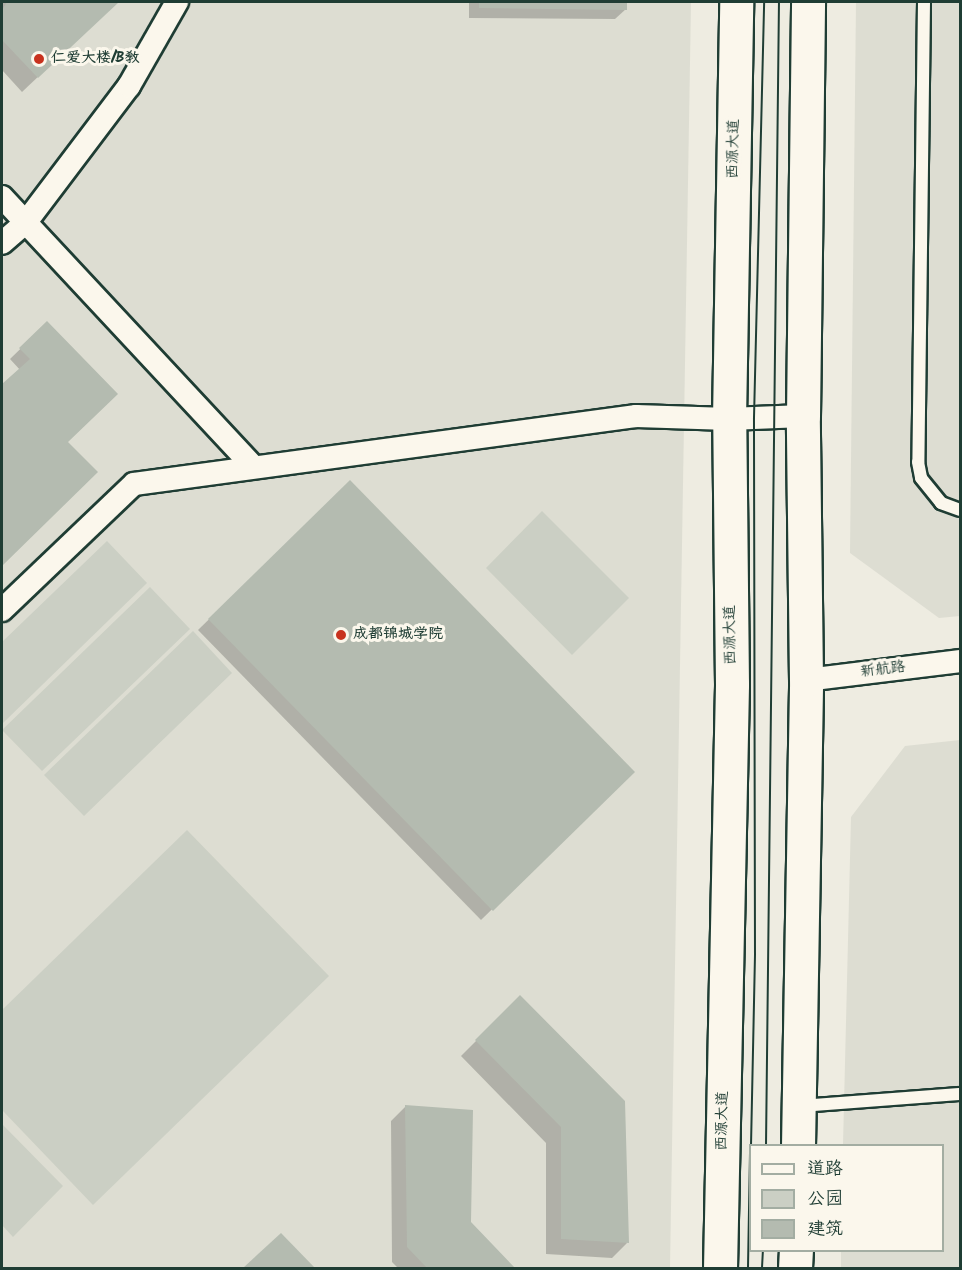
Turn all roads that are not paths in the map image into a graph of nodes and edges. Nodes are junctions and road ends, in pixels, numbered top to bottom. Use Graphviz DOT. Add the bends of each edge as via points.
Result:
graph roads {
  1 [pos="177,2"];
  2 [pos="736,2"];
  3 [pos="808,2"];
  4 [pos="924,2"];
  5 [pos="2,197"];
  6 [pos="26,222"];
  7 [pos="2,243"];
  8 [pos="803,416"];
  9 [pos="729,419"];
  10 [pos="252,465"];
  11 [pos="960,510"];
  12 [pos="2,610"];
  13 [pos="960,661"];
  14 [pos="806,680"];
  15 [pos="960,1094"];
  16 [pos="798,1107"];
  17 [pos="798,1144"];
  18 [pos="796,1252"];
  19 [pos="720,1269"];
  20 [pos="795,1269"];
  1 -- 6 [label="street" via="129,86"];
  2 -- 9 [label="main road, 西源大道"];
  3 -- 8 [label="main road"];
  4 -- 11 [label="lane" via="918,462 921,478 941,503"];
  5 -- 6 [label="street"];
  6 -- 7 [label="street"];
  6 -- 10 [label="street"];
  8 -- 9 [label="street"];
  8 -- 14 [label="main road"];
  9 -- 10 [label="street" via="636,416"];
  9 -- 19 [label="main road, 西源大道" via="732,684"];
  10 -- 12 [label="street" via="134,484"];
  13 -- 14 [label="street, 新航路"];
  14 -- 16 [label="main road"];
  15 -- 16 [label="lane"];
  16 -- 17 [label="main road"];
  18 -- 20 [label="main road"];
}
